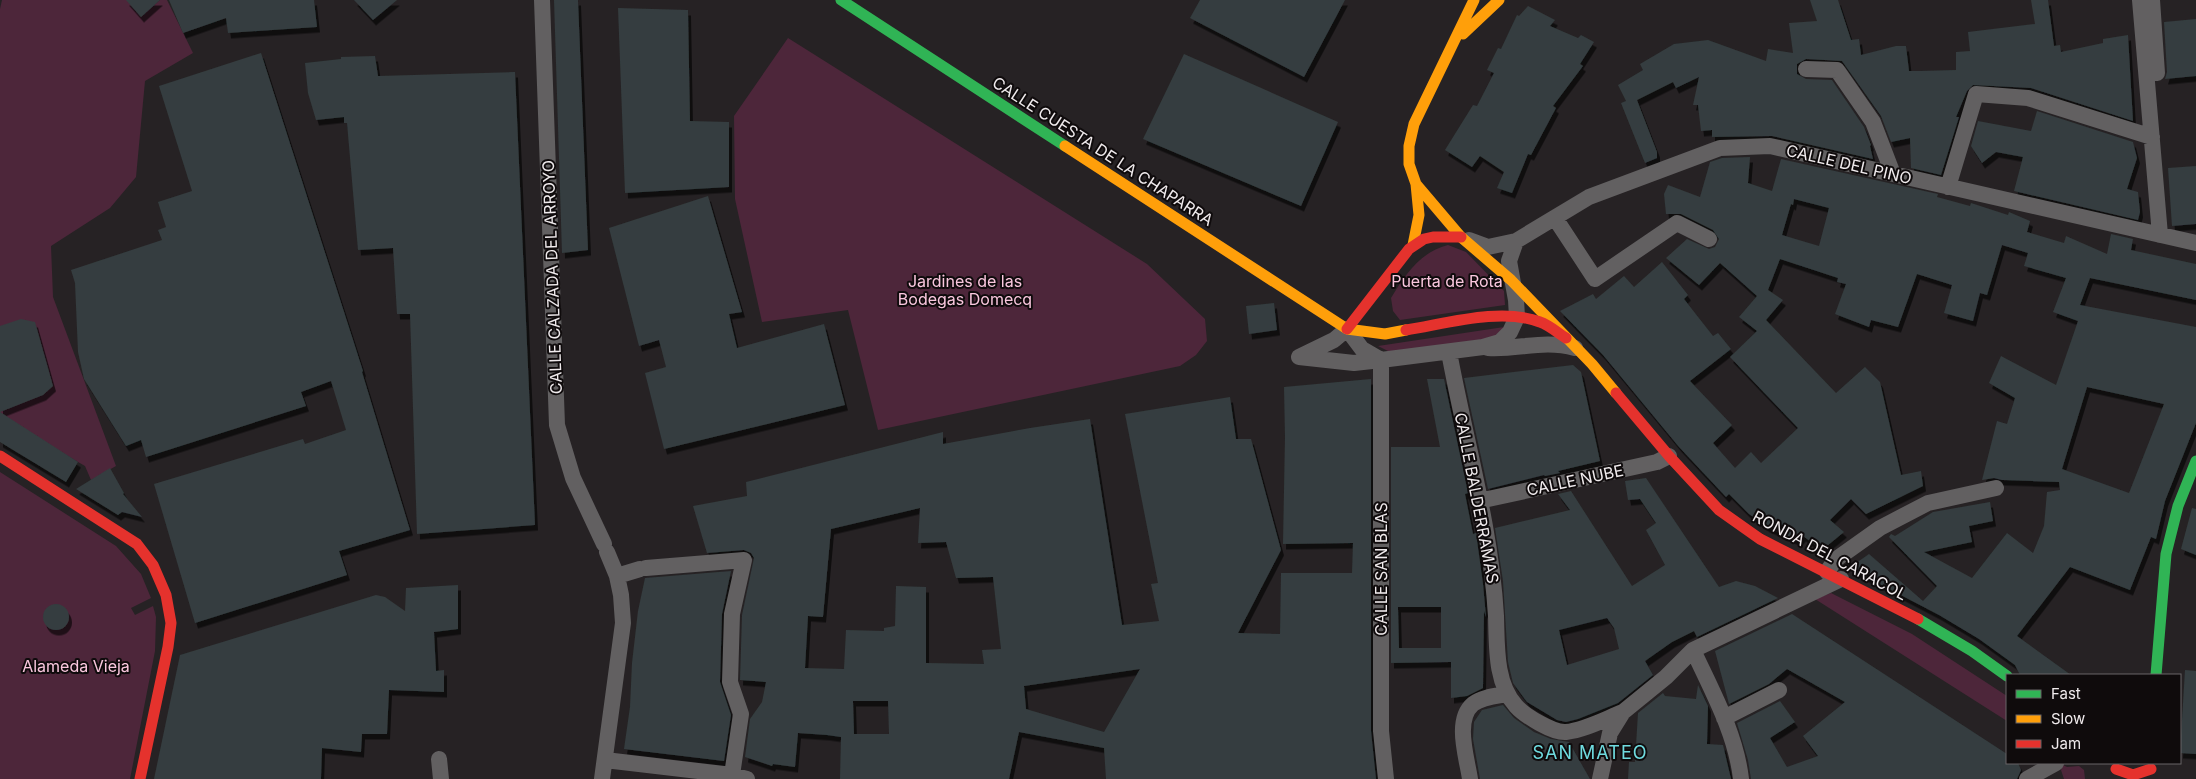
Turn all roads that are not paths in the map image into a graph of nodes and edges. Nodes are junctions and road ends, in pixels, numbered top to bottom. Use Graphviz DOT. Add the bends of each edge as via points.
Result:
graph roads {
  1 [pos="542,0"];
  2 [pos="841,0"];
  3 [pos="1474,0"];
  4 [pos="1499,0"];
  5 [pos="2140,0"];
  6 [pos="2152,0"];
  7 [pos="1454,42"];
  8 [pos="1806,69"];
  9 [pos="2152,137"];
  10 [pos="2154,167"];
  11 [pos="1893,174"];
  12 [pos="1416,184"];
  13 [pos="1948,186"];
  14 [pos="1555,218"];
  15 [pos="2160,235"];
  16 [pos="1461,237"];
  17 [pos="1709,239"];
  18 [pos="1516,241"];
  19 [pos="2196,243"];
  20 [pos="1413,245"];
  21 [pos="1511,280"];
  22 [pos="1373,295"];
  23 [pos="1379,308"];
  24 [pos="1517,317"];
  25 [pos="1387,321"];
  26 [pos="1347,330"];
  27 [pos="1396,333"];
  28 [pos="1572,344"];
  29 [pos="1483,347"];
  30 [pos="1450,352"];
  31 [pos="1381,360"];
  32 [pos="0,456"];
  33 [pos="1669,456"];
  34 [pos="2196,461"];
  35 [pos="1996,488"];
  36 [pos="1479,501"];
  37 [pos="617,576"];
  38 [pos="1834,576"];
  39 [pos="1693,650"];
  40 [pos="2156,674"];
  41 [pos="2006,675"];
  42 [pos="1779,690"];
  43 [pos="1507,694"];
  44 [pos="1623,712"];
  45 [pos="1724,718"];
  46 [pos="439,759"];
  47 [pos="605,760"];
  48 [pos="2054,764"];
  49 [pos="2112,770"];
  50 [pos="2151,770"];
  51 [pos="739,777"];
  52 [pos="140,779"];
  53 [pos="441,779"];
  54 [pos="602,779"];
  55 [pos="1386,779"];
  56 [pos="1470,779"];
  57 [pos="1600,779"];
  58 [pos="1741,779"];
  59 [pos="2027,779"];
  60 [pos="2127,779"];
  1 -- 37 [label="street, CALLE CALZADA DEL ARROYO" via="557,425 573,478"];
  2 -- 26 [label="street, CALLE CUESTA DE LA CHAPARRA"];
  3 -- 7 [label="street"];
  4 -- 7 [label="street"];
  5 -- 9 [label="street"];
  6 -- 10 [label="street" via="2162,142"];
  7 -- 12 [label="street" via="1414,124 1409,164"];
  8 -- 11 [label="street" via="1837,70 1872,122"];
  9 -- 10 [label="street"];
  9 -- 13 [label="street" via="2028,98 1976,94"];
  10 -- 15 [label="street"];
  11 -- 13 [label="street, CALLE DEL PINO"];
  11 -- 14 [label="street, CALLE DEL PINO" via="1770,146 1720,148 1589,197"];
  12 -- 16 [label="street"];
  12 -- 20 [label="street" via="1419,215"];
  13 -- 15 [label="street, CALLE DEL PINO"];
  14 -- 17 [label="street" via="1595,279 1677,223"];
  14 -- 18 [label="street, CALLE DEL PINO"];
  15 -- 19 [label="street, CALLE DEL PINO"];
  16 -- 18 [label="street, CALLE DEL PINO" via="1488,247"];
  16 -- 20 [label="street" via="1432,237"];
  16 -- 21 [label="street"];
  18 -- 21 [label="street" via="1509,261"];
  20 -- 22 [label="street"];
  21 -- 24 [label="street"];
  21 -- 28 [label="street"];
  22 -- 23 [label="street"];
  22 -- 26 [label="street"];
  24 -- 27 [label="street" via="1485,317"];
  24 -- 28 [label="street" via="1540,322"];
  24 -- 29 [label="street" via="1510,332 1500,342"];
  25 -- 27 [label="street"];
  26 -- 27 [label="street"];
  26 -- 31 [label="street" via="1362,349"];
  26 -- 31 [label="street" via="1299,357 1354,363"];
  28 -- 29 [label="street" via="1544,343 1506,349"];
  28 -- 33 [label="street, RONDA DEL CARACOL"];
  29 -- 30 [label="street"];
  30 -- 31 [label="street"];
  30 -- 36 [label="street, CALLE BALDERRAMAS"];
  31 -- 55 [label="street, CALLE SAN BLAS" via="1381,731"];
  32 -- 52 [label="street" via="137,544 153,565 163,587 171,623"];
  33 -- 36 [label="street, CALLE NUBE" via="1657,462"];
  33 -- 38 [label="street, RONDA DEL CARACOL" via="1719,510 1738,525"];
  34 -- 40 [label="street" via="2178,506 2166,554"];
  35 -- 38 [label="street" via="1928,503 1880,528 1835,560"];
  36 -- 43 [label="street, CALLE BALDERRAMAS" via="1494,572 1498,666"];
  37 -- 47 [label="street, CALLE CALZADA DEL ARROYO" via="622,595 623,623"];
  37 -- 51 [label="street" via="643,568 744,560 732,614 730,682 741,714"];
  38 -- 39 [label="street"];
  38 -- 41 [label="street, RONDA DEL CARACOL" via="1933,628"];
  39 -- 44 [label="street"];
  39 -- 45 [label="street"];
  42 -- 45 [label="street"];
  43 -- 44 [label="street, CALLE BALDERRAMAS" via="1532,719 1564,732"];
  43 -- 56 [label="street" via="1474,703 1464,718"];
  44 -- 57 [label="street" via="1610,733"];
  45 -- 58 [label="street"];
  46 -- 53 [label="street"];
  47 -- 51 [label="street"];
  47 -- 54 [label="street, CALLE CALZADA DEL ARROYO"];
  48 -- 59 [label="street"];
  49 -- 50 [label="street" via="2140,775"];
  49 -- 60 [label="street"];
}
